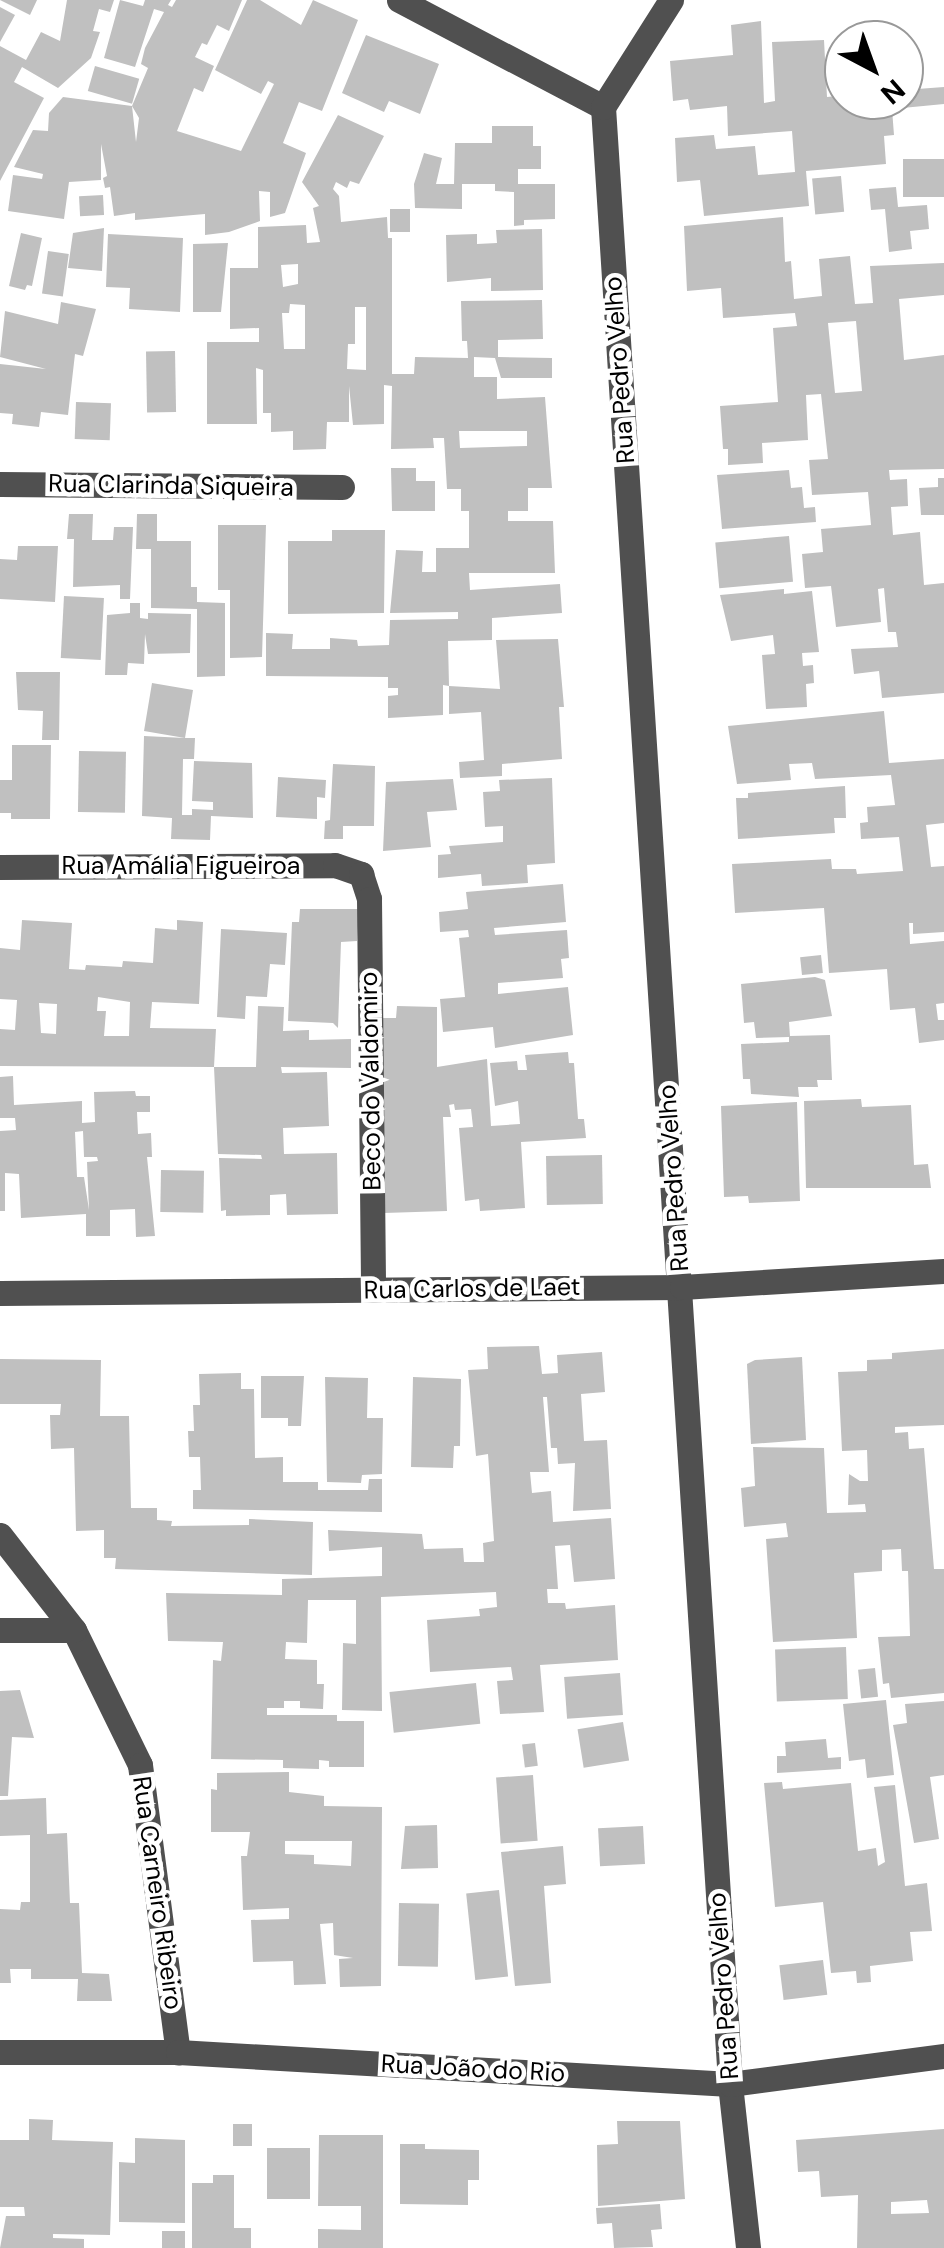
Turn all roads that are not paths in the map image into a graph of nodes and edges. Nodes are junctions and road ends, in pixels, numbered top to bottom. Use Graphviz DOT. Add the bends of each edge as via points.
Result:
graph roads {
  1 [pos="400,0"];
  2 [pos="671,0"];
  3 [pos="603,107"];
  4 [pos="0,484"];
  5 [pos="342,488"];
  6 [pos="0,867"];
  7 [pos="360,874"];
  8 [pos="944,1271"];
  9 [pos="682,1288"];
  10 [pos="374,1290"];
  11 [pos="0,1293"];
  12 [pos="0,1535"];
  13 [pos="0,1630"];
  14 [pos="74,1630"];
  15 [pos="0,2052"];
  16 [pos="178,2052"];
  17 [pos="944,2056"];
  18 [pos="730,2084"];
  19 [pos="748,2248"];
  1 -- 3 [label="street"];
  2 -- 3 [label="street"];
  3 -- 9 [label="street, Rua Pedro Velho"];
  4 -- 5 [label="street, Rua Clarinda Siqueira"];
  6 -- 7 [label="street, Rua Amália Figueiroa" via="335,865"];
  7 -- 10 [label="street, Beco do Valdomiro" via="369,899"];
  8 -- 9 [label="street, Rua Carlos de Laet"];
  9 -- 10 [label="street, Rua Carlos de Laet"];
  9 -- 18 [label="street, Rua Pedro Velho"];
  10 -- 11 [label="street, Rua Carlos de Laet"];
  12 -- 14 [label="street, Rua Carneiro Ribeiro"];
  13 -- 14 [label="street"];
  14 -- 16 [label="street, Rua Carneiro Ribeiro" via="140,1765"];
  15 -- 16 [label="street, Rua João do Rio"];
  16 -- 18 [label="street, Rua João do Rio"];
  17 -- 18 [label="street, Rua João do Rio"];
  18 -- 19 [label="street, Rua Pedro Velho"];
}
